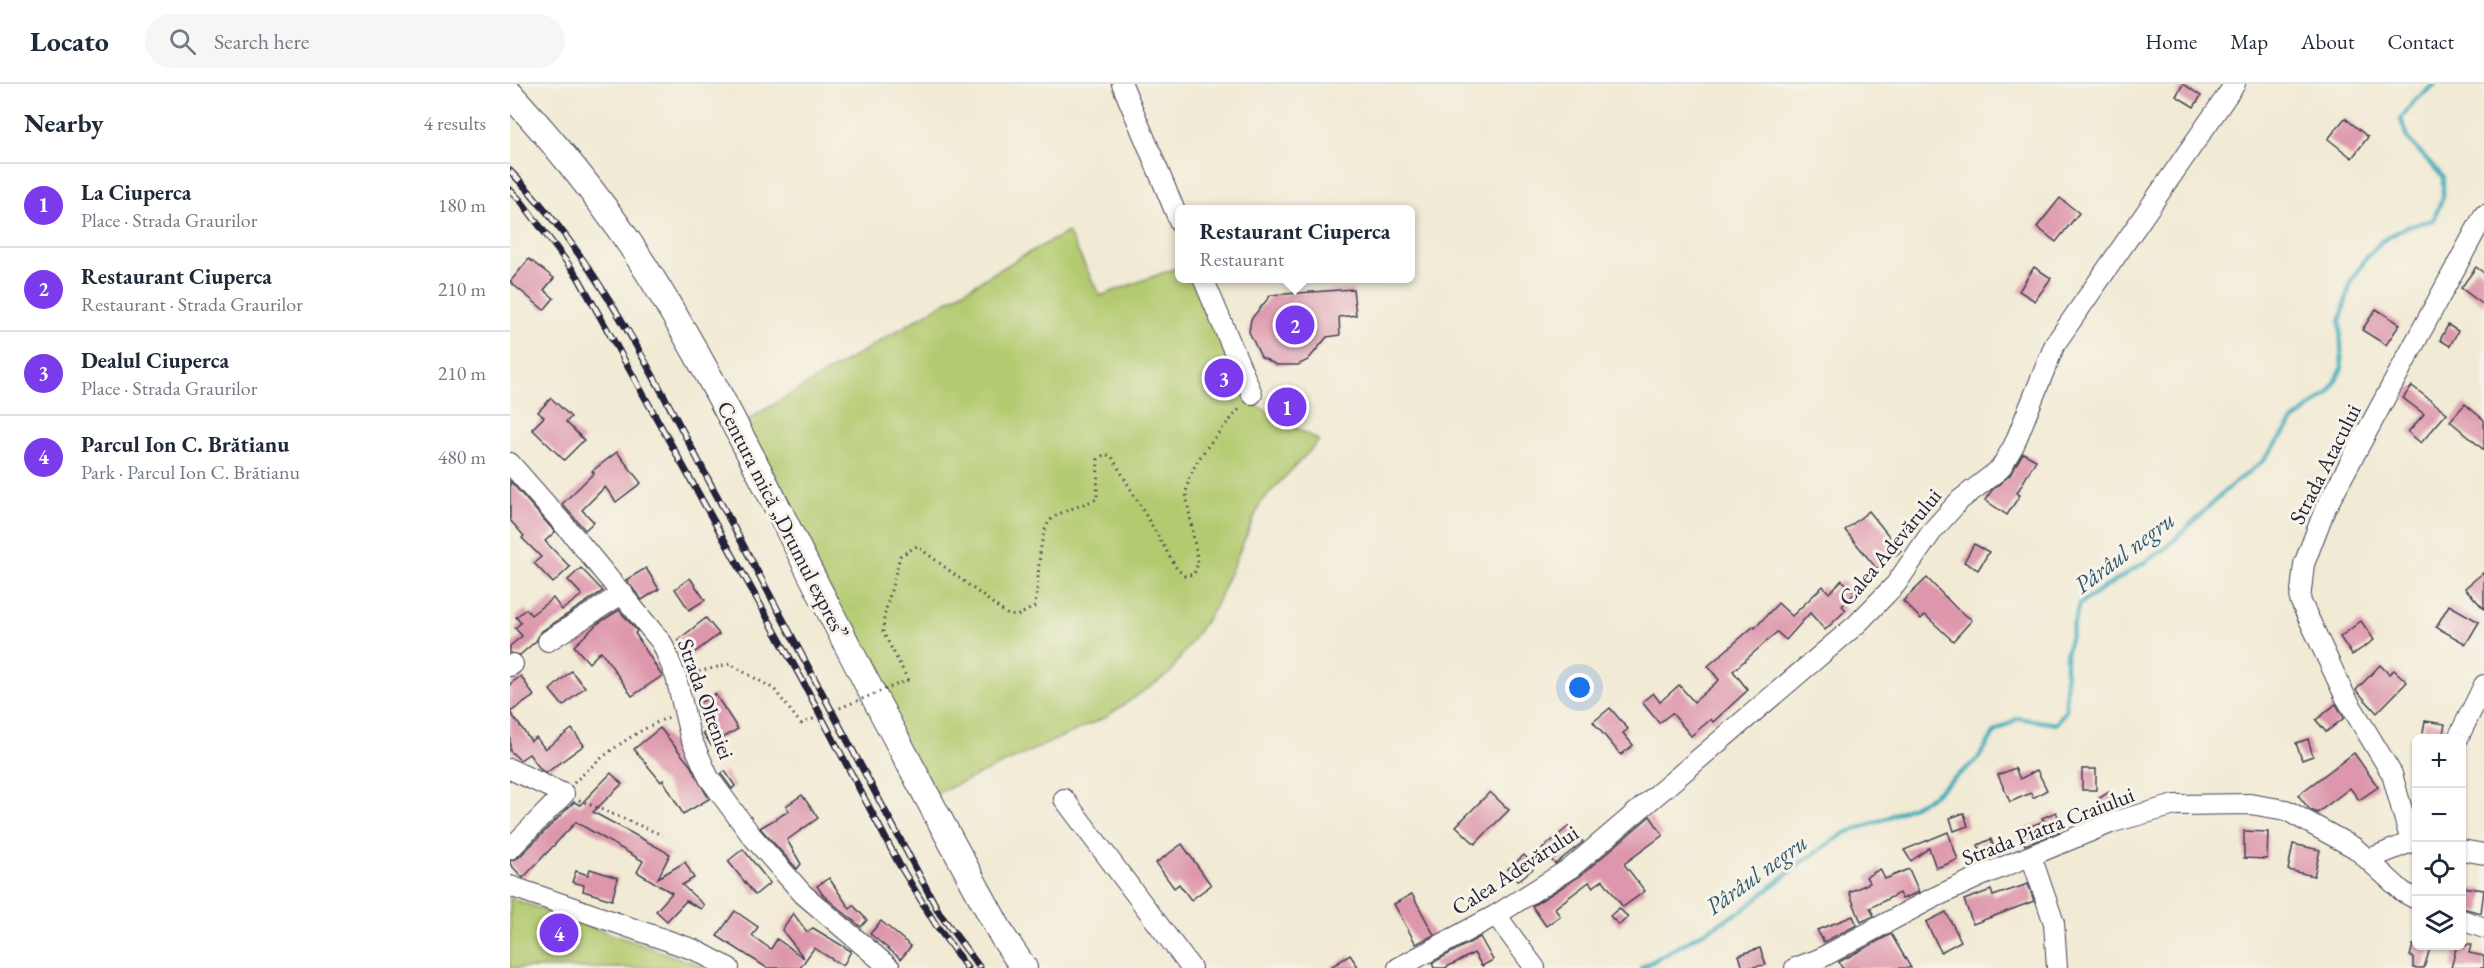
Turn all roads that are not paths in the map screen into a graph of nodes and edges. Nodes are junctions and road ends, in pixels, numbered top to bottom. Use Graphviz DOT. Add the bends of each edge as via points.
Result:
graph roads {
  1 [pos="1122,84"];
  2 [pos="2235,84"];
  3 [pos="510,94"];
  4 [pos="1175,213"];
  5 [pos="2484,215"];
  6 [pos="1205,283"];
  7 [pos="1252,394"];
  8 [pos="510,464"];
  9 [pos="623,593"];
  10 [pos="548,641"];
  11 [pos="2484,685"];
  12 [pos="2460,734"];
  13 [pos="510,770"];
  14 [pos="1064,799"];
  15 [pos="2412,830"];
  16 [pos="2412,839"];
  17 [pos="510,849"];
  18 [pos="2466,851"];
  19 [pos="2484,854"];
  20 [pos="2031,856"];
  21 [pos="2369,859"];
  22 [pos="510,886"];
  23 [pos="2412,897"];
  24 [pos="1496,915"];
  25 [pos="2466,921"];
  26 [pos="2484,928"];
  27 [pos="729,968"];
  28 [pos="890,968"];
  29 [pos="1024,968"];
  30 [pos="1191,968"];
  31 [pos="1398,968"];
  32 [pos="1535,968"];
  33 [pos="1795,968"];
  34 [pos="2057,968"];
  1 -- 4 [label="street"];
  2 -- 24 [label="street, Calea Adevărului" via="2055,344 2014,445 2000,469 1960,500 1933,530 1896,584 1857,624 1572,867"];
  3 -- 29 [label="main road, Centura mică „Drumul expres”" via="588,188 668,304 736,427 881,712 1003,938"];
  5 -- 15 [label="street, Strada Atacului" via="2325,508 2304,564 2300,600 2345,696 2392,774"];
  6 -- 7 [label="street"];
  8 -- 9 [label="street, Strada Olteniei"];
  9 -- 10 [label="street"];
  9 -- 28 [label="street, Strada Olteniei" via="662,643 676,677 690,736 709,778 751,835 803,894"];
  11 -- 12 [label="street"];
  13 -- 17 [label="street" via="564,794"];
  14 -- 30 [label="street"];
  16 -- 21 [label="street"];
  18 -- 19 [label="street"];
  20 -- 21 [label="street, Strada Piatra Craiului" via="2113,822 2175,805 2250,804 2286,810"];
  20 -- 33 [label="street, Strada Piatra Craiului" via="1933,898"];
  20 -- 34 [label="street" via="2055,923"];
  21 -- 23 [label="street, Strada Piatra Craiului"];
  22 -- 27 [label="street" via="695,950"];
  24 -- 31 [label="street, Calea Adevărului"];
  24 -- 32 [label="street"];
  25 -- 26 [label="street"];
}
